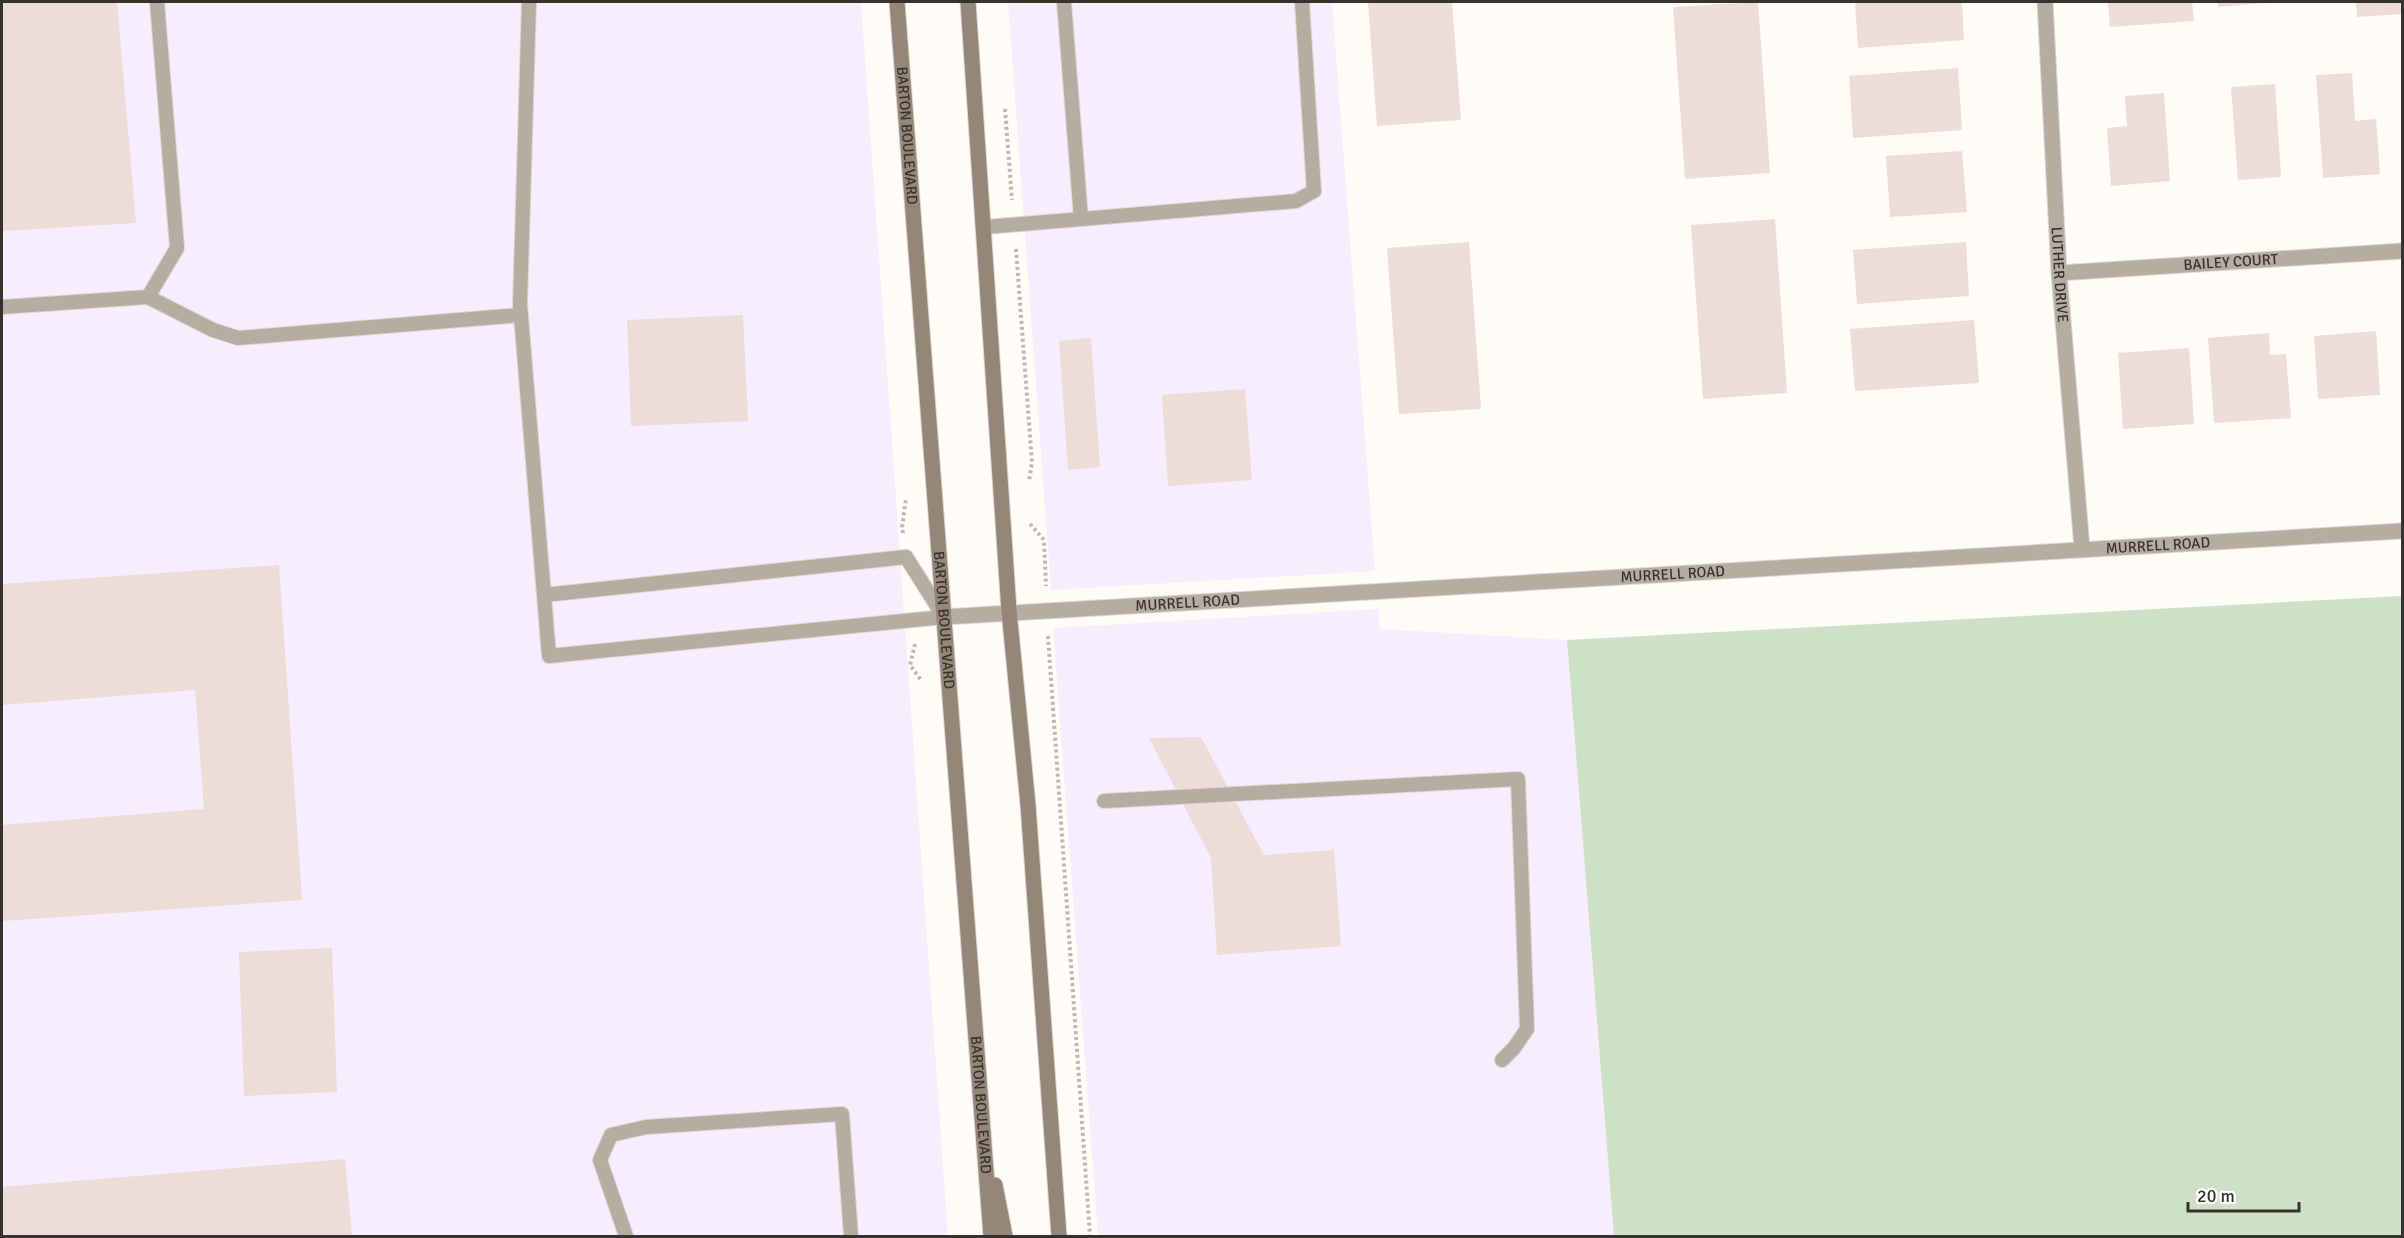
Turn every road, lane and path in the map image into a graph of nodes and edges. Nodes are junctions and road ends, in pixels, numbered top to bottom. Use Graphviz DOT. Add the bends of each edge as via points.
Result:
graph roads {
  1 [pos="157,2"];
  2 [pos="529,2"];
  3 [pos="897,2"];
  4 [pos="968,2"];
  5 [pos="1064,2"];
  6 [pos="1302,2"];
  7 [pos="2045,2"];
  8 [pos="1003,100"];
  9 [pos="1081,219"];
  10 [pos="1014,225"];
  11 [pos="985,227"];
  12 [pos="2403,251"];
  13 [pos="2059,273"];
  14 [pos="148,297"];
  15 [pos="2,307"];
  16 [pos="521,315"];
  17 [pos="1027,491"];
  18 [pos="1029,512"];
  19 [pos="2403,531"];
  20 [pos="2082,548"];
  21 [pos="544,595"];
  22 [pos="1047,609"];
  23 [pos="1009,611"];
  24 [pos="944,616"];
  25 [pos="1104,801"];
  26 [pos="1502,1060"];
  27 [pos="983,1126"];
  28 [pos="626,1236"];
  29 [pos="851,1236"];
  30 [pos="991,1236"];
  31 [pos="1005,1236"];
  32 [pos="1059,1236"];
  33 [pos="1090,1236"];
  1 -- 14 [label="lane" via="177,248"];
  2 -- 16 [label="lane"];
  3 -- 24 [label="main road, BARTON BOULEVARD"];
  4 -- 11 [label="main road"];
  5 -- 9 [label="lane"];
  6 -- 9 [label="lane" via="1314,191 1296,201"];
  7 -- 13 [label="street, LUTHER DRIVE"];
  8 -- 10 [label="path"];
  9 -- 10 [label="lane"];
  10 -- 11 [label="lane"];
  10 -- 17 [label="path" via="1032,463"];
  11 -- 23 [label="main road"];
  12 -- 13 [label="street, BAILEY COURT"];
  13 -- 20 [label="street, LUTHER DRIVE"];
  14 -- 15 [label="lane"];
  14 -- 16 [label="lane" via="213,330 238,338"];
  16 -- 21 [label="lane"];
  18 -- 22 [label="path" via="1030,523 1044,540"];
  19 -- 20 [label="street, MURRELL ROAD"];
  20 -- 22 [label="street, MURRELL ROAD"];
  21 -- 24 [label="lane" via="906,557"];
  21 -- 24 [label="lane" via="549,656"];
  22 -- 23 [label="street, MURRELL ROAD"];
  22 -- 33 [label="path"];
  23 -- 24 [label="street, MURRELL ROAD"];
  23 -- 32 [label="main road" via="1028,805"];
  24 -- 27 [label="main road, BARTON BOULEVARD"];
  25 -- 26 [label="lane" via="1518,779 1527,1029"];
  27 -- 30 [label="main road, BARTON BOULEVARD"];
  27 -- 31 [label="main road"];
  28 -- 29 [label="lane" via="600,1160 611,1135 646,1127 842,1114"];
}
